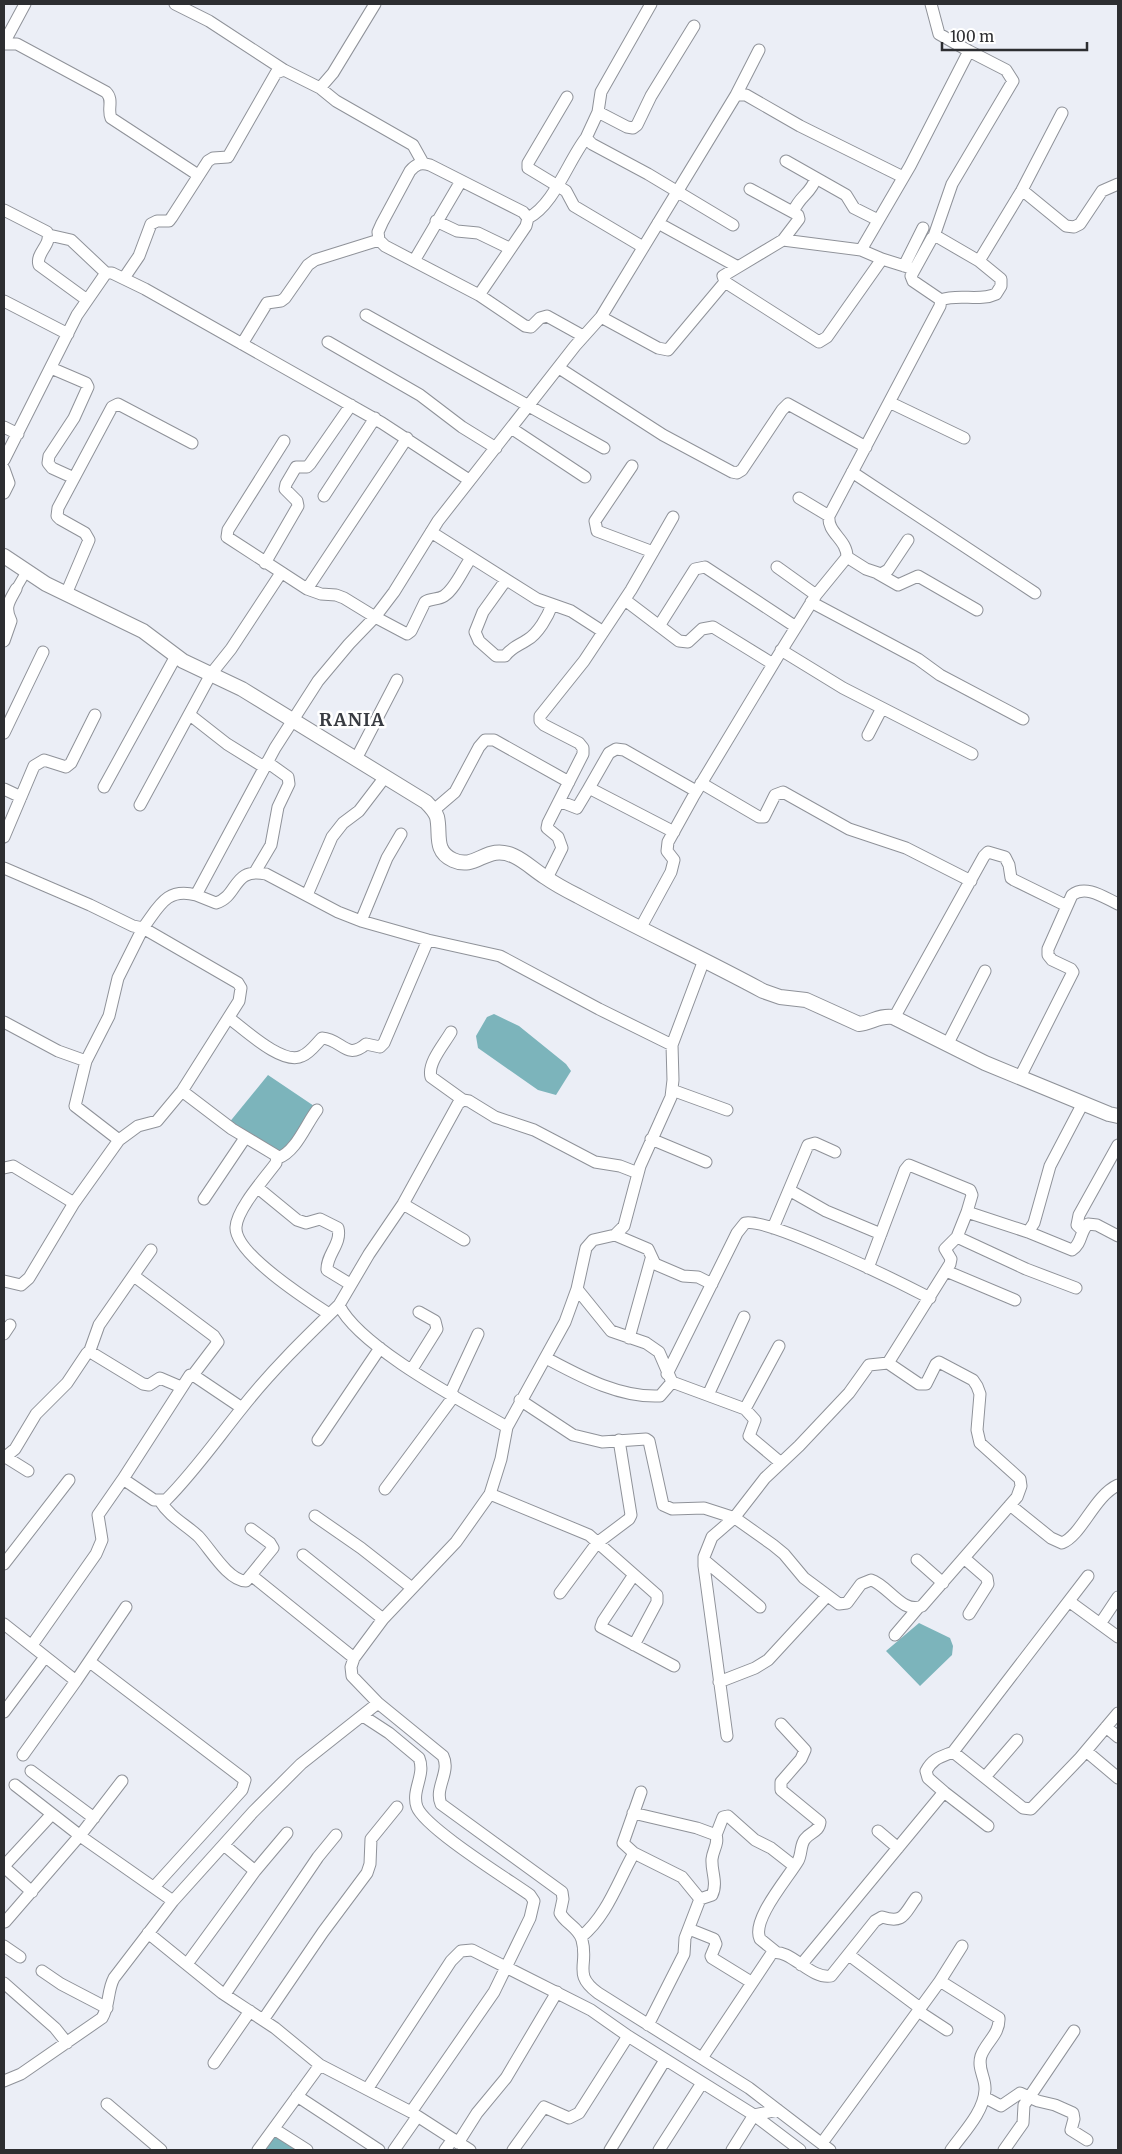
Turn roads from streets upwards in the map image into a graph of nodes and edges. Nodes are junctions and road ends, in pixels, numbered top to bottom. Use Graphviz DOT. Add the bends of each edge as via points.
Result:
graph roads {
  1 [pos="25,4"];
  2 [pos="175,4"];
  3 [pos="375,4"];
  4 [pos="651,4"];
  5 [pos="931,4"];
  6 [pos="694,26"];
  7 [pos="4,43"];
  8 [pos="759,50"];
  9 [pos="967,56"];
  10 [pos="284,70"];
  11 [pos="320,88"];
  12 [pos="736,95"];
  13 [pos="567,97"];
  14 [pos="598,112"];
  15 [pos="1062,113"];
  16 [pos="586,138"];
  17 [pos="786,162"];
  18 [pos="423,163"];
  19 [pos="198,175"];
  20 [pos="903,177"];
  21 [pos="816,178"];
  22 [pos="461,181"];
  23 [pos="1118,184"];
  24 [pos="557,185"];
  25 [pos="750,189"];
  26 [pos="1022,190"];
  27 [pos="676,192"];
  28 [pos="4,210"];
  29 [pos="793,212"];
  30 [pos="528,218"];
  31 [pos="878,220"];
  32 [pos="436,221"];
  33 [pos="658,223"];
  34 [pos="733,224"];
  35 [pos="922,228"];
  36 [pos="49,235"];
  37 [pos="934,236"];
  38 [pos="379,240"];
  39 [pos="783,240"];
  40 [pos="643,247"];
  41 [pos="510,248"];
  42 [pos="861,250"];
  43 [pos="882,259"];
  44 [pos="979,260"];
  45 [pos="414,261"];
  46 [pos="738,267"];
  47 [pos="909,267"];
  48 [pos="106,273"];
  49 [pos="124,278"];
  50 [pos="724,282"];
  51 [pos="479,295"];
  52 [pos="87,300"];
  53 [pos="941,300"];
  54 [pos="4,301"];
  55 [pos="366,315"];
  56 [pos="601,317"];
  57 [pos="68,334"];
  58 [pos="583,336"];
  59 [pos="328,342"];
  60 [pos="242,344"];
  61 [pos="51,368"];
  62 [pos="559,368"];
  63 [pos="891,403"];
  64 [pos="351,405"];
  65 [pos="530,405"];
  66 [pos="375,418"];
  67 [pos="4,428"];
  68 [pos="511,428"];
  69 [pos="18,434"];
  70 [pos="407,438"];
  71 [pos="964,438"];
  72 [pos="284,441"];
  73 [pos="192,444"];
  74 [pos="862,445"];
  75 [pos="496,448"];
  76 [pos="604,448"];
  77 [pos="4,460"];
  78 [pos="632,466"];
  79 [pos="4,469"];
  80 [pos="852,472"];
  81 [pos="584,477"];
  82 [pos="74,478"];
  83 [pos="469,480"];
  84 [pos="4,493"];
  85 [pos="324,496"];
  86 [pos="798,498"];
  87 [pos="824,513"];
  88 [pos="673,517"];
  89 [pos="431,532"];
  90 [pos="908,540"];
  91 [pos="653,552"];
  92 [pos="4,556"];
  93 [pos="847,556"];
  94 [pos="471,558"];
  95 [pos="265,563"];
  96 [pos="777,567"];
  97 [pos="26,572"];
  98 [pos="280,573"];
  99 [pos="877,573"];
  100 [pos="506,580"];
  101 [pos="16,589"];
  102 [pos="307,589"];
  103 [pos="1035,593"];
  104 [pos="66,594"];
  105 [pos="813,599"];
  106 [pos="625,600"];
  107 [pos="552,605"];
  108 [pos="977,610"];
  109 [pos="375,617"];
  110 [pos="659,626"];
  111 [pos="796,627"];
  112 [pos="602,631"];
  113 [pos="4,641"];
  114 [pos="781,650"];
  115 [pos="43,652"];
  116 [pos="172,663"];
  117 [pos="769,663"];
  118 [pos="208,679"];
  119 [pos="398,680"];
  120 [pos="882,708"];
  121 [pos="95,715"];
  122 [pos="190,715"];
  123 [pos="1023,719"];
  124 [pos="292,720"];
  125 [pos="4,732"];
  126 [pos="868,736"];
  127 [pos="972,754"];
  128 [pos="356,759"];
  129 [pos="266,764"];
  130 [pos="385,777"];
  131 [pos="569,782"];
  132 [pos="698,787"];
  133 [pos="104,788"];
  134 [pos="589,788"];
  135 [pos="4,789"];
  136 [pos="21,797"];
  137 [pos="559,801"];
  138 [pos="140,805"];
  139 [pos="434,810"];
  140 [pos="671,830"];
  141 [pos="401,834"];
  142 [pos="4,836"];
  143 [pos="4,868"];
  144 [pos="255,872"];
  145 [pos="546,878"];
  146 [pos="971,881"];
  147 [pos="196,894"];
  148 [pos="307,895"];
  149 [pos="1118,904"];
  150 [pos="1067,906"];
  151 [pos="361,921"];
  152 [pos="636,925"];
  153 [pos="143,928"];
  154 [pos="428,940"];
  155 [pos="701,969"];
  156 [pos="985,972"];
  157 [pos="229,1018"];
  158 [pos="894,1018"];
  159 [pos="4,1022"];
  160 [pos="452,1032"];
  161 [pos="672,1045"];
  162 [pos="947,1045"];
  163 [pos="86,1061"];
  164 [pos="1020,1077"];
  165 [pos="672,1090"];
  166 [pos="182,1091"];
  167 [pos="462,1100"];
  168 [pos="1082,1103"];
  169 [pos="317,1110"];
  170 [pos="727,1110"];
  171 [pos="1118,1116"];
  172 [pos="245,1138"];
  173 [pos="651,1139"];
  174 [pos="119,1140"];
  175 [pos="1118,1145"];
  176 [pos="835,1152"];
  177 [pos="278,1158"];
  178 [pos="706,1162"];
  179 [pos="4,1168"];
  180 [pos="629,1170"];
  181 [pos="258,1188"];
  182 [pos="788,1190"];
  183 [pos="204,1200"];
  184 [pos="74,1203"];
  185 [pos="403,1204"];
  186 [pos="967,1212"];
  187 [pos="773,1228"];
  188 [pos="1083,1231"];
  189 [pos="1028,1232"];
  190 [pos="880,1234"];
  191 [pos="615,1235"];
  192 [pos="1118,1236"];
  193 [pos="957,1237"];
  194 [pos="464,1240"];
  195 [pos="151,1250"];
  196 [pos="651,1259"];
  197 [pos="868,1268"];
  198 [pos="946,1271"];
  199 [pos="134,1276"];
  200 [pos="4,1281"];
  201 [pos="350,1284"];
  202 [pos="712,1284"];
  203 [pos="1076,1288"];
  204 [pos="577,1289"];
  205 [pos="930,1298"];
  206 [pos="1015,1300"];
  207 [pos="339,1305"];
  208 [pos="419,1312"];
  209 [pos="329,1314"];
  210 [pos="744,1317"];
  211 [pos="478,1334"];
  212 [pos="629,1338"];
  213 [pos="780,1346"];
  214 [pos="380,1348"];
  215 [pos="89,1352"];
  216 [pos="546,1358"];
  217 [pos="888,1363"];
  218 [pos="412,1369"];
  219 [pos="194,1375"];
  220 [pos="670,1378"];
  221 [pos="181,1386"];
  222 [pos="452,1395"];
  223 [pos="708,1395"];
  224 [pos="520,1400"];
  225 [pos="242,1408"];
  226 [pos="745,1409"];
  227 [pos="507,1427"];
  228 [pos="318,1440"];
  229 [pos="618,1440"];
  230 [pos="5,1457"];
  231 [pos="781,1463"];
  232 [pos="28,1472"];
  233 [pos="123,1479"];
  234 [pos="69,1480"];
  235 [pos="1118,1485"];
  236 [pos="385,1489"];
  237 [pos="490,1494"];
  238 [pos="160,1501"];
  239 [pos="1010,1505"];
  240 [pos="315,1516"];
  241 [pos="734,1518"];
  242 [pos="251,1529"];
  243 [pos="597,1543"];
  244 [pos="303,1555"];
  245 [pos="964,1558"];
  246 [pos="704,1560"];
  247 [pos="917,1560"];
  248 [pos="4,1564"];
  249 [pos="251,1576"];
  250 [pos="633,1576"];
  251 [pos="1088,1576"];
  252 [pos="942,1582"];
  253 [pos="407,1584"];
  254 [pos="560,1593"];
  255 [pos="827,1596"];
  256 [pos="1118,1597"];
  257 [pos="1070,1602"];
  258 [pos="126,1607"];
  259 [pos="760,1607"];
  260 [pos="918,1608"];
  261 [pos="969,1614"];
  262 [pos="383,1619"];
  263 [pos="4,1624"];
  264 [pos="1100,1624"];
  265 [pos="895,1635"];
  266 [pos="1118,1637"];
  267 [pos="32,1645"];
  268 [pos="634,1645"];
  269 [pos="346,1652"];
  270 [pos="45,1657"];
  271 [pos="90,1662"];
  272 [pos="674,1666"];
  273 [pos="76,1681"];
  274 [pos="719,1682"];
  275 [pos="370,1709"];
  276 [pos="4,1712"];
  277 [pos="1118,1713"];
  278 [pos="781,1724"];
  279 [pos="1106,1728"];
  280 [pos="727,1736"];
  281 [pos="1118,1737"];
  282 [pos="1017,1740"];
  283 [pos="1086,1751"];
  284 [pos="953,1752"];
  285 [pos="22,1755"];
  286 [pos="31,1771"];
  287 [pos="985,1777"];
  288 [pos="1118,1778"];
  289 [pos="122,1781"];
  290 [pos="15,1785"];
  291 [pos="641,1792"];
  292 [pos="944,1792"];
  293 [pos="397,1806"];
  294 [pos="633,1813"];
  295 [pos="52,1814"];
  296 [pos="94,1818"];
  297 [pos="988,1826"];
  298 [pos="878,1831"];
  299 [pos="287,1833"];
  300 [pos="80,1835"];
  301 [pos="336,1835"];
  302 [pos="716,1835"];
  303 [pos="224,1845"];
  304 [pos="898,1848"];
  305 [pos="634,1852"];
  306 [pos="794,1866"];
  307 [pos="4,1867"];
  308 [pos="255,1871"];
  309 [pos="32,1892"];
  310 [pos="163,1893"];
  311 [pos="916,1898"];
  312 [pos="700,1899"];
  313 [pos="5,1922"];
  314 [pos="689,1928"];
  315 [pos="148,1932"];
  316 [pos="581,1937"];
  317 [pos="4,1946"];
  318 [pos="962,1946"];
  319 [pos="776,1952"];
  320 [pos="849,1956"];
  321 [pos="20,1957"];
  322 [pos="187,1964"];
  323 [pos="801,1965"];
  324 [pos="506,1966"];
  325 [pos="42,1971"];
  326 [pos="940,1981"];
  327 [pos="751,1982"];
  328 [pos="4,1983"];
  329 [pos="557,1992"];
  330 [pos="224,1994"];
  331 [pos="107,2008"];
  332 [pos="919,2010"];
  333 [pos="250,2011"];
  334 [pos="263,2020"];
  335 [pos="648,2024"];
  336 [pos="947,2030"];
  337 [pos="1074,2031"];
  338 [pos="628,2036"];
  339 [pos="63,2037"];
  340 [pos="702,2058"];
  341 [pos="665,2060"];
  342 [pos="214,2063"];
  343 [pos="320,2065"];
  344 [pos="4,2081"];
  345 [pos="702,2083"];
  346 [pos="368,2088"];
  347 [pos="297,2096"];
  348 [pos="984,2097"];
  349 [pos="1031,2098"];
  350 [pos="107,2104"];
  351 [pos="778,2110"];
  352 [pos="414,2114"];
  353 [pos="754,2115"];
  354 [pos="274,2130"];
  355 [pos="1087,2140"];
  356 [pos="455,2141"];
  357 [pos="826,2147"];
  358 [pos="161,2150"];
  359 [pos="258,2150"];
  360 [pos="307,2150"];
  361 [pos="379,2150"];
  362 [pos="394,2150"];
  363 [pos="445,2150"];
  364 [pos="470,2150"];
  365 [pos="513,2150"];
  366 [pos="610,2150"];
  367 [pos="659,2150"];
  368 [pos="732,2150"];
  369 [pos="800,2150"];
  370 [pos="951,2150"];
  371 [pos="1004,2150"];
  1 -- 7 [label="street"];
  2 -- 10 [label="street" via="209,21"];
  3 -- 11 [label="street" via="333,73"];
  4 -- 14 [label="street" via="600,92"];
  5 -- 9 [label="street" via="939,34"];
  6 -- 14 [label="street" via="637,125 627,127"];
  7 -- 19 [label="street" via="17,44 106,92 111,100 111,118"];
  8 -- 12 [label="street"];
  9 -- 20 [label="street"];
  9 -- 37 [label="street" via="1006,70 1013,81 952,184"];
  10 -- 11 [label="street"];
  10 -- 19 [label="street" via="276,73 228,157 213,158"];
  11 -- 18 [label="street" via="336,101 413,146"];
  12 -- 20 [label="street" via="746,95"];
  12 -- 27 [label="street"];
  13 -- 24 [label="street" via="528,163 532,172"];
  14 -- 16 [label="street"];
  15 -- 26 [label="street"];
  16 -- 24 [label="street"];
  16 -- 27 [label="street"];
  17 -- 21 [label="street"];
  18 -- 22 [label="street"];
  18 -- 38 [label="street" via="410,171 378,232"];
  19 -- 49 [label="street" via="169,221 151,224 139,256"];
  20 -- 31 [label="street"];
  21 -- 29 [label="street" via="811,192 801,197"];
  21 -- 31 [label="street" via="846,195 857,210"];
  22 -- 30 [label="street" via="523,212"];
  22 -- 32 [label="street"];
  23 -- 26 [label="street" via="1102,191 1074,228 1066,226"];
  24 -- 30 [label="street" via="542,208"];
  24 -- 40 [label="street" via="566,191 574,206"];
  25 -- 29 [label="street"];
  26 -- 44 [label="street"];
  27 -- 33 [label="street"];
  27 -- 34 [label="street"];
  28 -- 36 [label="street"];
  29 -- 39 [label="street" via="799,219"];
  30 -- 41 [label="street"];
  31 -- 42 [label="street"];
  32 -- 41 [label="street" via="457,231 478,233"];
  32 -- 45 [label="street"];
  33 -- 40 [label="street"];
  33 -- 46 [label="street"];
  35 -- 47 [label="street"];
  36 -- 48 [label="street" via="71,240"];
  36 -- 52 [label="street" via="38,258 39,265"];
  37 -- 44 [label="street"];
  37 -- 47 [label="street"];
  38 -- 45 [label="street"];
  38 -- 60 [label="street" via="323,257 308,265 282,301 267,303"];
  39 -- 42 [label="street"];
  39 -- 46 [label="street"];
  40 -- 56 [label="street"];
  41 -- 51 [label="street"];
  42 -- 43 [label="street"];
  43 -- 47 [label="street"];
  43 -- 50 [label="street" via="827,337 819,342"];
  44 -- 53 [label="street" via="1001,279 996,294"];
  45 -- 51 [label="street"];
  46 -- 50 [label="street" via="723,276"];
  47 -- 53 [label="street" via="913,281"];
  48 -- 49 [label="street"];
  48 -- 52 [label="street"];
  49 -- 60 [label="street"];
  50 -- 56 [label="street" via="668,350 658,348"];
  51 -- 58 [label="street" via="525,326 531,327 547,316"];
  52 -- 57 [label="street"];
  53 -- 63 [label="street" via="938,312"];
  54 -- 57 [label="street"];
  55 -- 65 [label="street"];
  56 -- 58 [label="street"];
  57 -- 61 [label="street"];
  58 -- 62 [label="street"];
  59 -- 75 [label="street" via="420,396"];
  60 -- 64 [label="street"];
  61 -- 69 [label="street"];
  61 -- 82 [label="street" via="86,383 88,387 74,418 49,456 48,463 52,468"];
  62 -- 65 [label="street"];
  62 -- 74 [label="street" via="663,436 732,472 742,470 788,404"];
  63 -- 71 [label="street"];
  63 -- 74 [label="street"];
  64 -- 66 [label="street"];
  64 -- 95 [label="street" via="310,464 293,470 285,489 298,506"];
  65 -- 68 [label="street"];
  65 -- 76 [label="street"];
  66 -- 70 [label="street"];
  66 -- 85 [label="street"];
  67 -- 69 [label="street"];
  68 -- 75 [label="street"];
  68 -- 81 [label="street"];
  69 -- 77 [label="street"];
  70 -- 83 [label="street"];
  70 -- 102 [label="street"];
  72 -- 95 [label="street" via="228,530 227,537"];
  73 -- 82 [label="street" via="123,406 114,405"];
  74 -- 80 [label="street"];
  75 -- 83 [label="street"];
  78 -- 91 [label="street" via="594,521 594,526 597,531"];
  79 -- 84 [label="street" via="8,482"];
  80 -- 87 [label="street"];
  80 -- 103 [label="street"];
  82 -- 104 [label="street" via="57,516 85,533 89,540"];
  83 -- 89 [label="street"];
  86 -- 87 [label="street"];
  87 -- 93 [label="street" via="832,530 845,544"];
  88 -- 91 [label="street"];
  89 -- 94 [label="street"];
  89 -- 109 [label="street"];
  90 -- 99 [label="street" via="888,570"];
  91 -- 106 [label="street"];
  92 -- 97 [label="street"];
  93 -- 99 [label="street"];
  93 -- 105 [label="street"];
  94 -- 100 [label="street"];
  94 -- 109 [label="street" via="448,593 425,602 407,634"];
  95 -- 98 [label="street"];
  96 -- 105 [label="street"];
  97 -- 101 [label="street"];
  97 -- 104 [label="street"];
  98 -- 102 [label="street"];
  98 -- 118 [label="street" via="231,650"];
  99 -- 108 [label="street" via="898,585 912,577 924,578"];
  100 -- 107 [label="street"];
  100 -- 107 [label="street" via="483,612 475,632 479,641 496,656 505,656 517,644 531,637"];
  101 -- 113 [label="street" via="6,606 11,621"];
  102 -- 109 [label="street" via="344,598"];
  104 -- 116 [label="street" via="143,631"];
  105 -- 111 [label="street"];
  105 -- 123 [label="street" via="940,675"];
  106 -- 110 [label="street"];
  106 -- 112 [label="street"];
  107 -- 112 [label="street" via="571,611"];
  109 -- 124 [label="street" via="330,667"];
  110 -- 111 [label="street" via="695,569 704,567"];
  110 -- 117 [label="street" via="684,643 694,639 702,629 713,627"];
  111 -- 114 [label="street"];
  112 -- 131 [label="street" via="584,661 540,716 544,725 583,748"];
  114 -- 117 [label="street"];
  114 -- 120 [label="street" via="824,678"];
  115 -- 125 [label="street"];
  116 -- 118 [label="street"];
  116 -- 133 [label="street"];
  117 -- 132 [label="street"];
  118 -- 122 [label="street"];
  118 -- 124 [label="street" via="242,688"];
  119 -- 128 [label="street"];
  120 -- 126 [label="street"];
  120 -- 127 [label="street"];
  121 -- 136 [label="street" via="71,763 66,767 39,761"];
  122 -- 129 [label="street" via="227,744"];
  122 -- 138 [label="street"];
  124 -- 128 [label="street"];
  124 -- 129 [label="street"];
  128 -- 130 [label="street"];
  129 -- 144 [label="street" via="288,776 289,784 278,807 271,845"];
  129 -- 147 [label="street"];
  130 -- 139 [label="street"];
  130 -- 148 [label="street" via="359,811 332,837"];
  131 -- 137 [label="street"];
  131 -- 139 [label="street" via="494,740 485,740 456,792"];
  132 -- 134 [label="street" via="616,749 609,753"];
  132 -- 140 [label="street"];
  132 -- 146 [label="street" via="759,817 764,817 775,795 784,792 849,829 917,853"];
  134 -- 137 [label="street" via="579,806 572,807"];
  134 -- 140 [label="street"];
  135 -- 136 [label="street"];
  136 -- 142 [label="street"];
  137 -- 145 [label="street" via="547,828 558,837 562,848"];
  139 -- 145 [label="street" via="437,840 453,860 465,863 494,851 504,852 516,856"];
  140 -- 152 [label="street" via="667,847 674,864"];
  141 -- 151 [label="street" via="387,858"];
  143 -- 153 [label="street"];
  144 -- 147 [label="street" via="243,876 221,902 212,903"];
  144 -- 148 [label="street" via="266,874"];
  145 -- 152 [label="street"];
  146 -- 150 [label="street" via="984,856 992,853 1005,857 1014,880"];
  146 -- 158 [label="street"];
  147 -- 153 [label="street" via="173,893"];
  148 -- 151 [label="street"];
  149 -- 150 [label="street" via="1083,890 1072,895"];
  150 -- 164 [label="street" via="1048,955 1073,972"];
  151 -- 154 [label="street"];
  152 -- 155 [label="street"];
  153 -- 157 [label="street" via="238,983 242,993"];
  153 -- 163 [label="street" via="118,978 109,1016"];
  154 -- 157 [label="street" via="380,1047 366,1044 360,1050 352,1051 322,1038 302,1056 290,1056 274,1052"];
  154 -- 161 [label="street" via="512,961"];
  155 -- 158 [label="street" via="780,997 806,1000 852,1022 866,1023 886,1016"];
  155 -- 161 [label="street"];
  156 -- 162 [label="street"];
  157 -- 166 [label="street"];
  158 -- 162 [label="street"];
  159 -- 163 [label="street" via="58,1051"];
  160 -- 167 [label="street" via="430,1074"];
  161 -- 165 [label="street"];
  162 -- 164 [label="street"];
  163 -- 174 [label="street" via="75,1106"];
  164 -- 168 [label="street"];
  165 -- 170 [label="street"];
  165 -- 173 [label="street" via="665,1113"];
  166 -- 172 [label="street"];
  166 -- 174 [label="street" via="158,1121 138,1126"];
  167 -- 180 [label="street" via="495,1117 534,1130 594,1162"];
  167 -- 185 [label="street"];
  168 -- 171 [label="street"];
  168 -- 189 [label="street" via="1050,1166 1034,1223"];
  169 -- 177 [label="street" via="294,1146"];
  172 -- 177 [label="street"];
  172 -- 183 [label="street"];
  173 -- 178 [label="street"];
  173 -- 180 [label="street"];
  174 -- 184 [label="street"];
  175 -- 188 [label="street" via="1078,1215 1077,1225"];
  176 -- 182 [label="street" via="815,1143 808,1145"];
  177 -- 181 [label="street"];
  179 -- 184 [label="street" via="13,1166"];
  180 -- 191 [label="street" via="624,1226"];
  181 -- 201 [label="street" via="296,1220 306,1222 320,1218 338,1228 339,1238 328,1260 327,1270"];
  181 -- 209 [label="street" via="237,1221 236,1233 267,1270"];
  182 -- 187 [label="street"];
  182 -- 190 [label="street" via="826,1211"];
  184 -- 200 [label="street" via="29,1278 21,1285"];
  185 -- 194 [label="street"];
  185 -- 201 [label="street"];
  186 -- 189 [label="street"];
  186 -- 190 [label="street" via="972,1195 970,1190 909,1166"];
  186 -- 193 [label="street"];
  187 -- 197 [label="street"];
  187 -- 202 [label="street" via="751,1221 741,1226"];
  188 -- 189 [label="street" via="1078,1245 1072,1250"];
  188 -- 192 [label="street" via="1092,1223"];
  190 -- 197 [label="street"];
  191 -- 196 [label="street" via="648,1249"];
  191 -- 204 [label="street" via="589,1243"];
  193 -- 198 [label="street" via="945,1249 951,1259"];
  193 -- 203 [label="street"];
  195 -- 199 [label="street"];
  196 -- 202 [label="street" via="655,1264 679,1274 698,1277"];
  196 -- 212 [label="street"];
  197 -- 205 [label="street"];
  198 -- 205 [label="street"];
  198 -- 206 [label="street"];
  199 -- 215 [label="street" via="99,1325"];
  199 -- 219 [label="street" via="218,1342"];
  201 -- 207 [label="street"];
  202 -- 220 [label="street"];
  204 -- 212 [label="street" via="605,1326"];
  204 -- 216 [label="street" via="565,1322"];
  205 -- 217 [label="street"];
  207 -- 209 [label="street"];
  207 -- 214 [label="street" via="350,1324"];
  208 -- 218 [label="street" via="435,1321 437,1329"];
  209 -- 225 [label="street"];
  210 -- 223 [label="street"];
  211 -- 222 [label="street"];
  212 -- 220 [label="street" via="646,1343 659,1352"];
  213 -- 226 [label="street"];
  214 -- 218 [label="street"];
  214 -- 228 [label="street"];
  215 -- 221 [label="street" via="143,1384 149,1385 160,1378"];
  215 -- 230 [label="street" via="67,1383 36,1414 15,1450"];
  216 -- 220 [label="street" via="592,1381 643,1395 660,1396"];
  216 -- 224 [label="street"];
  217 -- 231 [label="street" via="869,1365 849,1393"];
  217 -- 239 [label="street" via="919,1384 926,1384 939,1362 973,1380 980,1394 980,1443 1020,1480 1020,1492"];
  218 -- 222 [label="street"];
  219 -- 221 [label="street"];
  219 -- 225 [label="street"];
  220 -- 223 [label="street"];
  221 -- 233 [label="street"];
  222 -- 227 [label="street"];
  222 -- 236 [label="street"];
  223 -- 226 [label="street"];
  224 -- 227 [label="street"];
  224 -- 229 [label="street" via="573,1435 602,1442"];
  225 -- 238 [label="street" via="180,1486 166,1500"];
  226 -- 231 [label="street" via="754,1417 748,1433 750,1438"];
  227 -- 237 [label="street"];
  229 -- 241 [label="street" via="644,1438 649,1441 661,1500 667,1508 704,1508"];
  229 -- 243 [label="street" via="630,1515"];
  230 -- 232 [label="street"];
  231 -- 241 [label="street"];
  233 -- 238 [label="street"];
  233 -- 267 [label="street" via="98,1516 102,1540 96,1554"];
  234 -- 248 [label="street"];
  235 -- 239 [label="street" via="1098,1500 1062,1543"];
  237 -- 243 [label="street" via="581,1531"];
  237 -- 253 [label="street" via="456,1542"];
  238 -- 249 [label="street" via="166,1511 197,1535 211,1555 240,1580 246,1581"];
  239 -- 245 [label="street"];
  240 -- 253 [label="street"];
  241 -- 246 [label="street" via="712,1537"];
  241 -- 255 [label="street" via="779,1549 804,1578"];
  242 -- 249 [label="street" via="273,1548"];
  243 -- 250 [label="street"];
  243 -- 254 [label="street"];
  244 -- 262 [label="street"];
  245 -- 252 [label="street"];
  245 -- 261 [label="street" via="987,1578 988,1584"];
  246 -- 259 [label="street"];
  246 -- 274 [label="street"];
  247 -- 252 [label="street"];
  249 -- 269 [label="street"];
  250 -- 268 [label="street" via="653,1590 658,1598"];
  250 -- 268 [label="street" via="600,1625 602,1630"];
  251 -- 257 [label="street"];
  252 -- 260 [label="street"];
  253 -- 262 [label="street"];
  255 -- 260 [label="street" via="844,1605 861,1584 871,1580 907,1606"];
  255 -- 274 [label="street" via="780,1650 762,1664"];
  256 -- 264 [label="street"];
  257 -- 264 [label="street"];
  257 -- 284 [label="street"];
  258 -- 271 [label="street"];
  260 -- 265 [label="street"];
  262 -- 269 [label="street"];
  263 -- 267 [label="street"];
  264 -- 266 [label="street"];
  267 -- 270 [label="street"];
  268 -- 272 [label="street"];
  269 -- 275 [label="street" via="352,1676"];
  270 -- 273 [label="street"];
  270 -- 276 [label="street"];
  271 -- 273 [label="street"];
  271 -- 310 [label="street" via="244,1780 242,1790"];
  273 -- 285 [label="street"];
  274 -- 280 [label="street"];
  275 -- 303 [label="street" via="301,1764"];
  275 -- 316 [label="street" via="443,1756 446,1766 438,1794 441,1804 558,1888 563,1896 560,1913"];
  275 -- 324 [label="street" via="389,1733 419,1758 422,1771 415,1798 422,1814 534,1901 530,1918"];
  277 -- 279 [label="street"];
  278 -- 306 [label="street" via="805,1750 781,1782 781,1790 820,1822 818,1829 803,1841 800,1857"];
  279 -- 281 [label="street"];
  279 -- 283 [label="street"];
  282 -- 287 [label="street"];
  283 -- 287 [label="street" via="1031,1808 1023,1808"];
  283 -- 288 [label="street"];
  284 -- 287 [label="street"];
  284 -- 292 [label="street" via="935,1758 926,1771 928,1778"];
  286 -- 296 [label="street"];
  289 -- 296 [label="street"];
  290 -- 295 [label="street"];
  291 -- 294 [label="street"];
  292 -- 297 [label="street"];
  292 -- 304 [label="street"];
  293 -- 334 [label="street" via="371,1840 367,1873"];
  294 -- 302 [label="street"];
  294 -- 305 [label="street" via="623,1843"];
  295 -- 300 [label="street"];
  295 -- 307 [label="street"];
  296 -- 300 [label="street"];
  298 -- 304 [label="street"];
  299 -- 308 [label="street"];
  300 -- 309 [label="street"];
  300 -- 310 [label="street"];
  301 -- 330 [label="street"];
  302 -- 306 [label="street" via="724,1817 728,1816 755,1840"];
  302 -- 312 [label="street" via="712,1862 715,1890 712,1895"];
  303 -- 308 [label="street"];
  303 -- 310 [label="street"];
  304 -- 323 [label="street"];
  305 -- 312 [label="street" via="682,1877"];
  305 -- 316 [label="street" via="596,1923"];
  306 -- 319 [label="street" via="758,1926 760,1939"];
  307 -- 309 [label="street"];
  308 -- 322 [label="street"];
  309 -- 313 [label="street"];
  310 -- 315 [label="street"];
  311 -- 320 [label="street" via="900,1919 894,1921 882,1917 876,1921"];
  312 -- 314 [label="street"];
  314 -- 327 [label="street" via="714,1939 716,1944 712,1958"];
  314 -- 335 [label="street" via="684,1954"];
  315 -- 322 [label="street"];
  315 -- 331 [label="street" via="111,1984"];
  316 -- 335 [label="street" via="585,1983"];
  317 -- 321 [label="street"];
  318 -- 326 [label="street"];
  319 -- 323 [label="street"];
  319 -- 327 [label="street"];
  320 -- 323 [label="street" via="834,1974 826,1977"];
  320 -- 332 [label="street"];
  322 -- 330 [label="street"];
  324 -- 329 [label="street"];
  324 -- 346 [label="street" via="472,1950 461,1951 451,1961"];
  324 -- 352 [label="street" via="494,1992"];
  325 -- 331 [label="street"];
  326 -- 332 [label="street"];
  326 -- 348 [label="street" via="999,2018 998,2030 986,2045 980,2062 985,2083"];
  327 -- 340 [label="street"];
  328 -- 339 [label="street"];
  329 -- 338 [label="street" via="591,2010"];
  329 -- 356 [label="street" via="506,2078"];
  330 -- 333 [label="street"];
  331 -- 339 [label="street" via="95,2024"];
  332 -- 336 [label="street"];
  332 -- 357 [label="street"];
  333 -- 334 [label="street"];
  333 -- 342 [label="street"];
  334 -- 343 [label="street"];
  335 -- 340 [label="street"];
  337 -- 349 [label="street"];
  338 -- 341 [label="street"];
  338 -- 365 [label="street" via="579,2113 569,2118 544,2107"];
  339 -- 344 [label="street" via="21,2074"];
  340 -- 351 [label="street"];
  341 -- 345 [label="street"];
  341 -- 366 [label="street"];
  343 -- 346 [label="street"];
  343 -- 347 [label="street"];
  345 -- 353 [label="street"];
  345 -- 367 [label="street"];
  346 -- 352 [label="street"];
  347 -- 354 [label="street"];
  347 -- 361 [label="street"];
  348 -- 349 [label="street" via="1001,2106 1018,2093"];
  348 -- 370 [label="street" via="979,2110"];
  349 -- 355 [label="street" via="1073,2113 1071,2130"];
  349 -- 371 [label="street" via="1023,2109 1023,2123"];
  350 -- 358 [label="street"];
  351 -- 353 [label="street"];
  351 -- 357 [label="street"];
  352 -- 356 [label="street"];
  352 -- 362 [label="street"];
  353 -- 368 [label="street"];
  353 -- 369 [label="street"];
  354 -- 359 [label="street"];
  354 -- 360 [label="street"];
  356 -- 363 [label="street"];
  356 -- 364 [label="street"];
}
